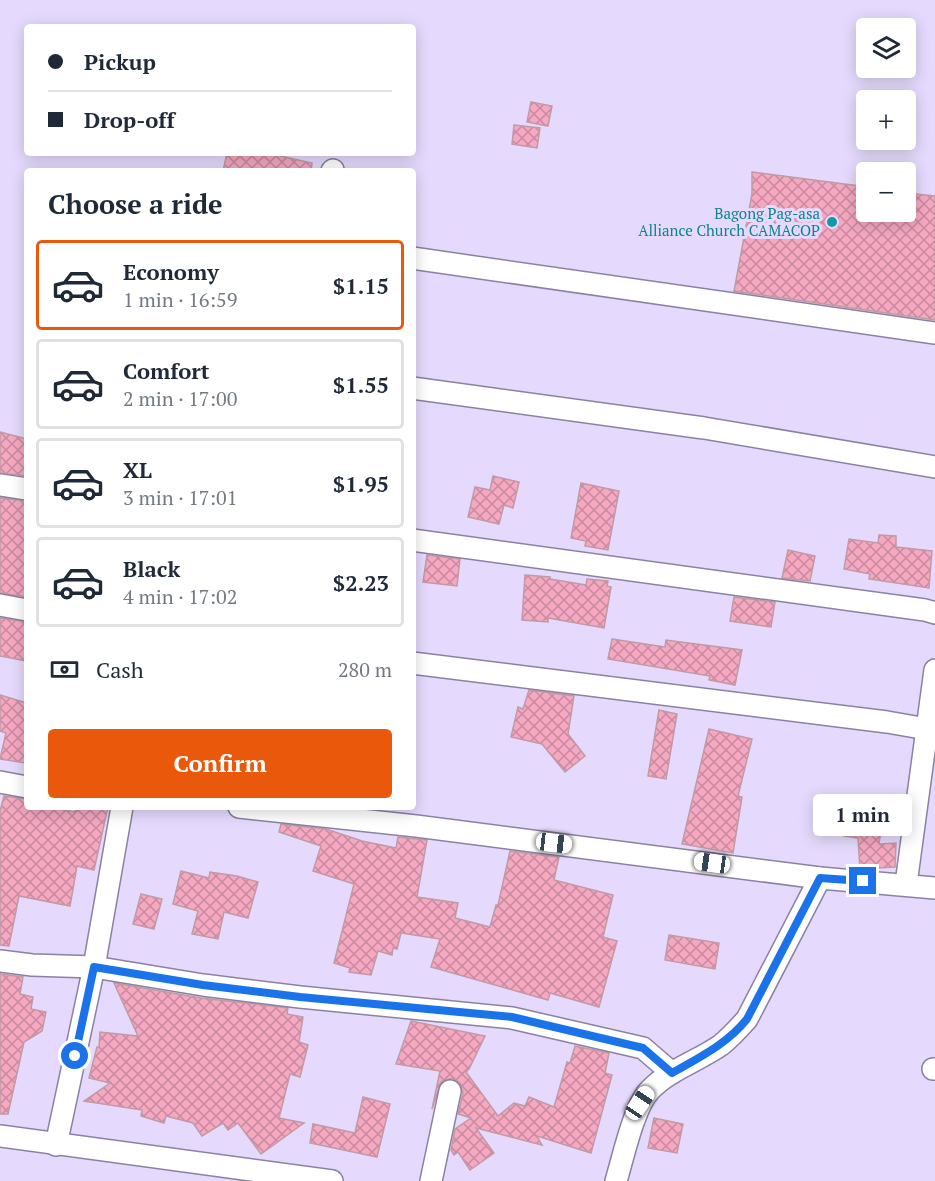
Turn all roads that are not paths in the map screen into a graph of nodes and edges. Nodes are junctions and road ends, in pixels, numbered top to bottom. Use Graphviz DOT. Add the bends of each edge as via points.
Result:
graph roads {
  1 [pos="416,259"];
  2 [pos="935,333"];
  3 [pos="416,389"];
  4 [pos="935,467"];
  5 [pos="0,485"];
  6 [pos="24,489"];
  7 [pos="416,541"];
  8 [pos="0,605"];
  9 [pos="24,609"];
  10 [pos="935,614"];
  11 [pos="416,664"];
  12 [pos="935,670"];
  13 [pos="927,729"];
  14 [pos="0,782"];
  15 [pos="24,786"];
  16 [pos="121,810"];
  17 [pos="267,810"];
  18 [pos="820,878"];
  19 [pos="906,885"];
  20 [pos="935,888"];
  21 [pos="0,961"];
  22 [pos="94,967"];
  23 [pos="672,1073"];
  24 [pos="450,1090"];
  25 [pos="0,1136"];
  26 [pos="56,1145"];
  27 [pos="332,1181"];
  28 [pos="431,1181"];
  29 [pos="616,1181"];
  1 -- 2 [label="street"];
  3 -- 4 [label="street" via="704,428"];
  5 -- 6 [label="street"];
  7 -- 10 [label="street" via="902,606"];
  8 -- 9 [label="street"];
  11 -- 13 [label="street"];
  12 -- 13 [label="street"];
  13 -- 19 [label="street"];
  14 -- 15 [label="street"];
  16 -- 22 [label="street"];
  17 -- 18 [label="street"];
  18 -- 19 [label="street"];
  18 -- 23 [label="street" via="747,1019 719,1046"];
  19 -- 20 [label="street"];
  21 -- 22 [label="street"];
  22 -- 23 [label="street" via="203,985 512,1017 643,1048"];
  22 -- 26 [label="street"];
  23 -- 29 [label="street" via="649,1090 640,1103"];
  24 -- 28 [label="street"];
  25 -- 26 [label="street"];
  26 -- 27 [label="street"];
}
